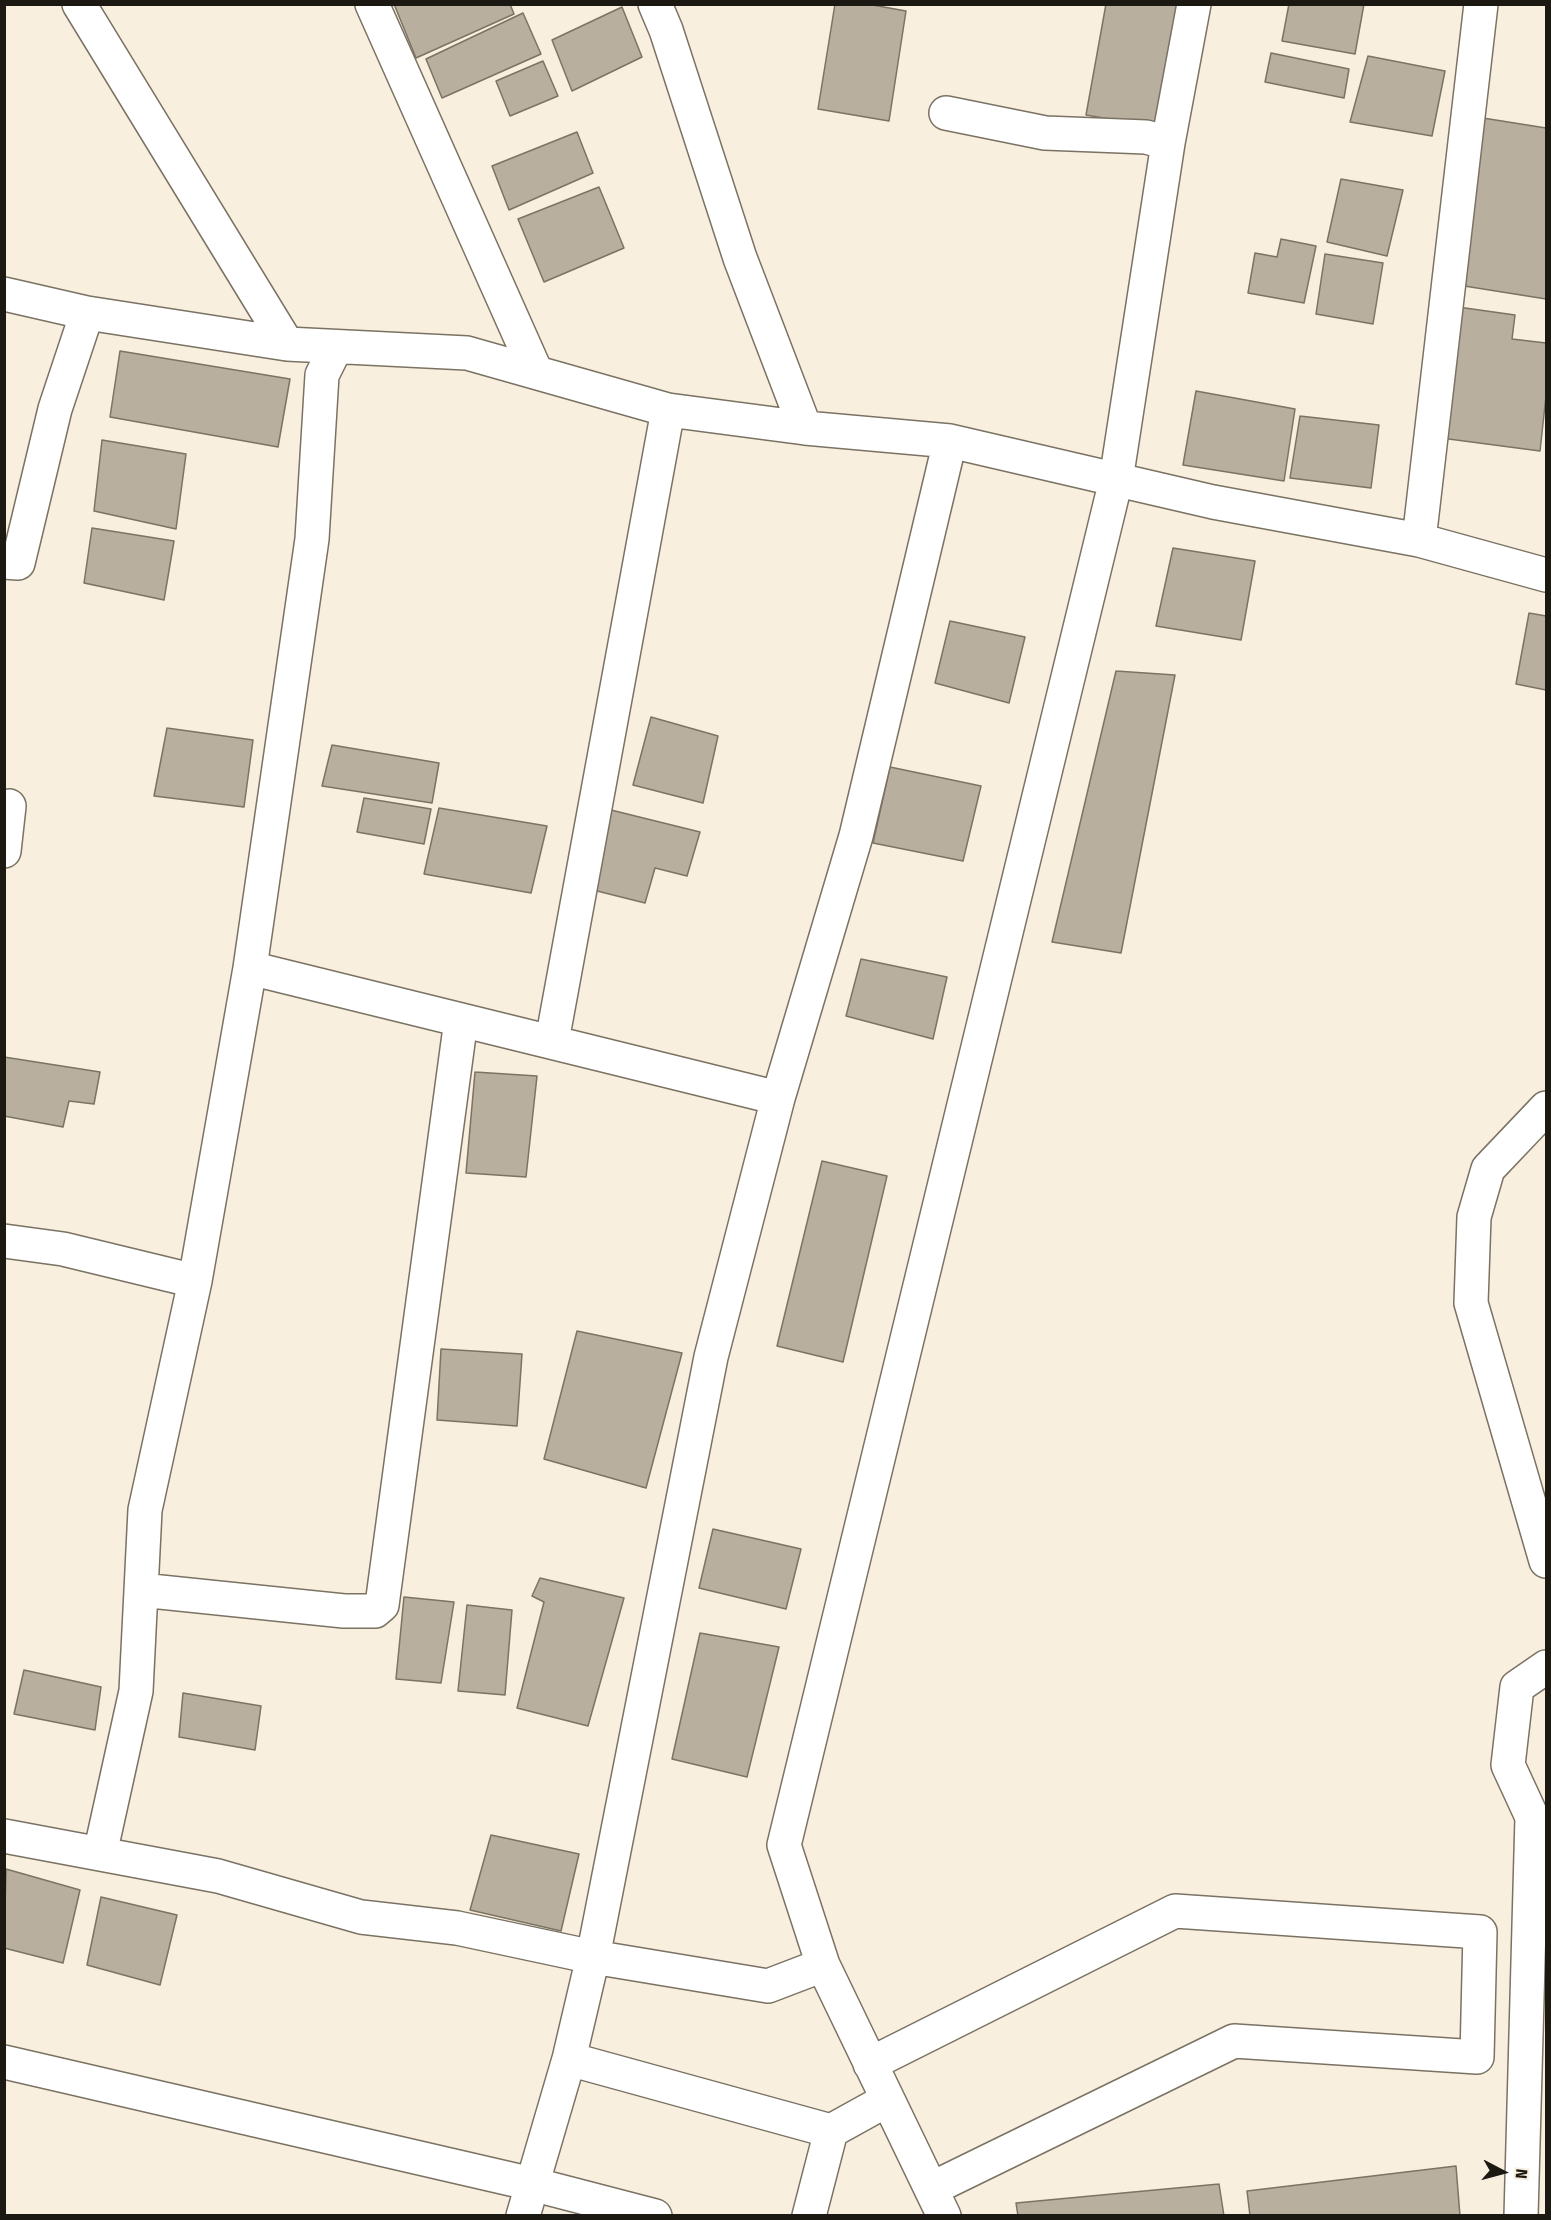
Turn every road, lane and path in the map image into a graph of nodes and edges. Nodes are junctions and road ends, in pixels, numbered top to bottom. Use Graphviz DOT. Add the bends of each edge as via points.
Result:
graph roads {
  1 [pos="79,4"];
  2 [pos="372,4"];
  3 [pos="655,4"];
  4 [pos="1194,4"];
  5 [pos="1481,4"];
  6 [pos="946,113"];
  7 [pos="1168,143"];
  8 [pos="4,294"];
  9 [pos="87,313"];
  10 [pos="288,344"];
  11 [pos="336,347"];
  12 [pos="536,372"];
  13 [pos="668,410"];
  14 [pos="805,428"];
  15 [pos="950,441"];
  16 [pos="1116,480"];
  17 [pos="1419,540"];
  18 [pos="4,562"];
  19 [pos="1546,572"];
  20 [pos="9,806"];
  21 [pos="4,851"];
  22 [pos="250,968"];
  23 [pos="461,1020"];
  24 [pos="552,1041"];
  25 [pos="778,1098"];
  26 [pos="1546,1108"];
  27 [pos="4,1241"];
  28 [pos="195,1281"];
  29 [pos="1546,1561"];
  30 [pos="141,1590"];
  31 [pos="1546,1666"];
  32 [pos="1540,1819"];
  33 [pos="4,1836"];
  34 [pos="100,1854"];
  35 [pos="593,1957"];
  36 [pos="823,1965"];
  37 [pos="569,2059"];
  38 [pos="4,2062"];
  39 [pos="870,2064"];
  40 [pos="887,2100"];
  41 [pos="831,2131"];
  42 [pos="532,2184"];
  43 [pos="938,2202"];
  44 [pos="524,2216"];
  45 [pos="655,2216"];
  46 [pos="809,2216"];
  47 [pos="1521,2216"];
  1 -- 10 [label="street"];
  2 -- 12 [label="street"];
  3 -- 14 [label="street" via="740,258"];
  4 -- 7 [label="street"];
  5 -- 17 [label="street"];
  6 -- 7 [label="street" via="1045,133 1146,137"];
  7 -- 16 [label="street"];
  8 -- 9 [label="street"];
  9 -- 10 [label="street"];
  9 -- 18 [label="street" via="55,409 18,563"];
  10 -- 11 [label="street"];
  11 -- 12 [label="street" via="467,353"];
  11 -- 22 [label="street" via="322,375 312,539"];
  12 -- 13 [label="street"];
  13 -- 14 [label="street"];
  13 -- 24 [label="street"];
  14 -- 15 [label="street"];
  15 -- 16 [label="street"];
  15 -- 25 [label="street" via="856,836"];
  16 -- 17 [label="street"];
  16 -- 36 [label="street" via="784,1845"];
  17 -- 19 [label="street"];
  20 -- 21 [label="street"];
  22 -- 23 [label="street"];
  22 -- 28 [label="street"];
  23 -- 24 [label="street"];
  23 -- 30 [label="street" via="382,1605 375,1611 344,1611"];
  24 -- 25 [label="street"];
  25 -- 35 [label="street" via="711,1357"];
  26 -- 29 [label="street" via="1488,1169 1474,1217 1471,1303"];
  27 -- 28 [label="street" via="63,1249"];
  28 -- 30 [label="street" via="145,1510"];
  30 -- 34 [label="street" via="136,1691"];
  31 -- 32 [label="street" via="1517,1687 1508,1766"];
  32 -- 47 [label="street"];
  33 -- 34 [label="street"];
  34 -- 35 [label="street" via="218,1876 361,1917 457,1928"];
  35 -- 36 [label="street" via="768,1986"];
  35 -- 37 [label="street"];
  36 -- 39 [label="street"];
  37 -- 41 [label="street"];
  37 -- 42 [label="street"];
  38 -- 42 [label="street"];
  39 -- 40 [label="street"];
  39 -- 43 [label="street" via="1174,1911 1480,1932 1477,2057 1234,2041"];
  40 -- 41 [label="street"];
  40 -- 43 [label="street"];
  41 -- 46 [label="street"];
  42 -- 44 [label="street"];
  42 -- 45 [label="street"];
}
